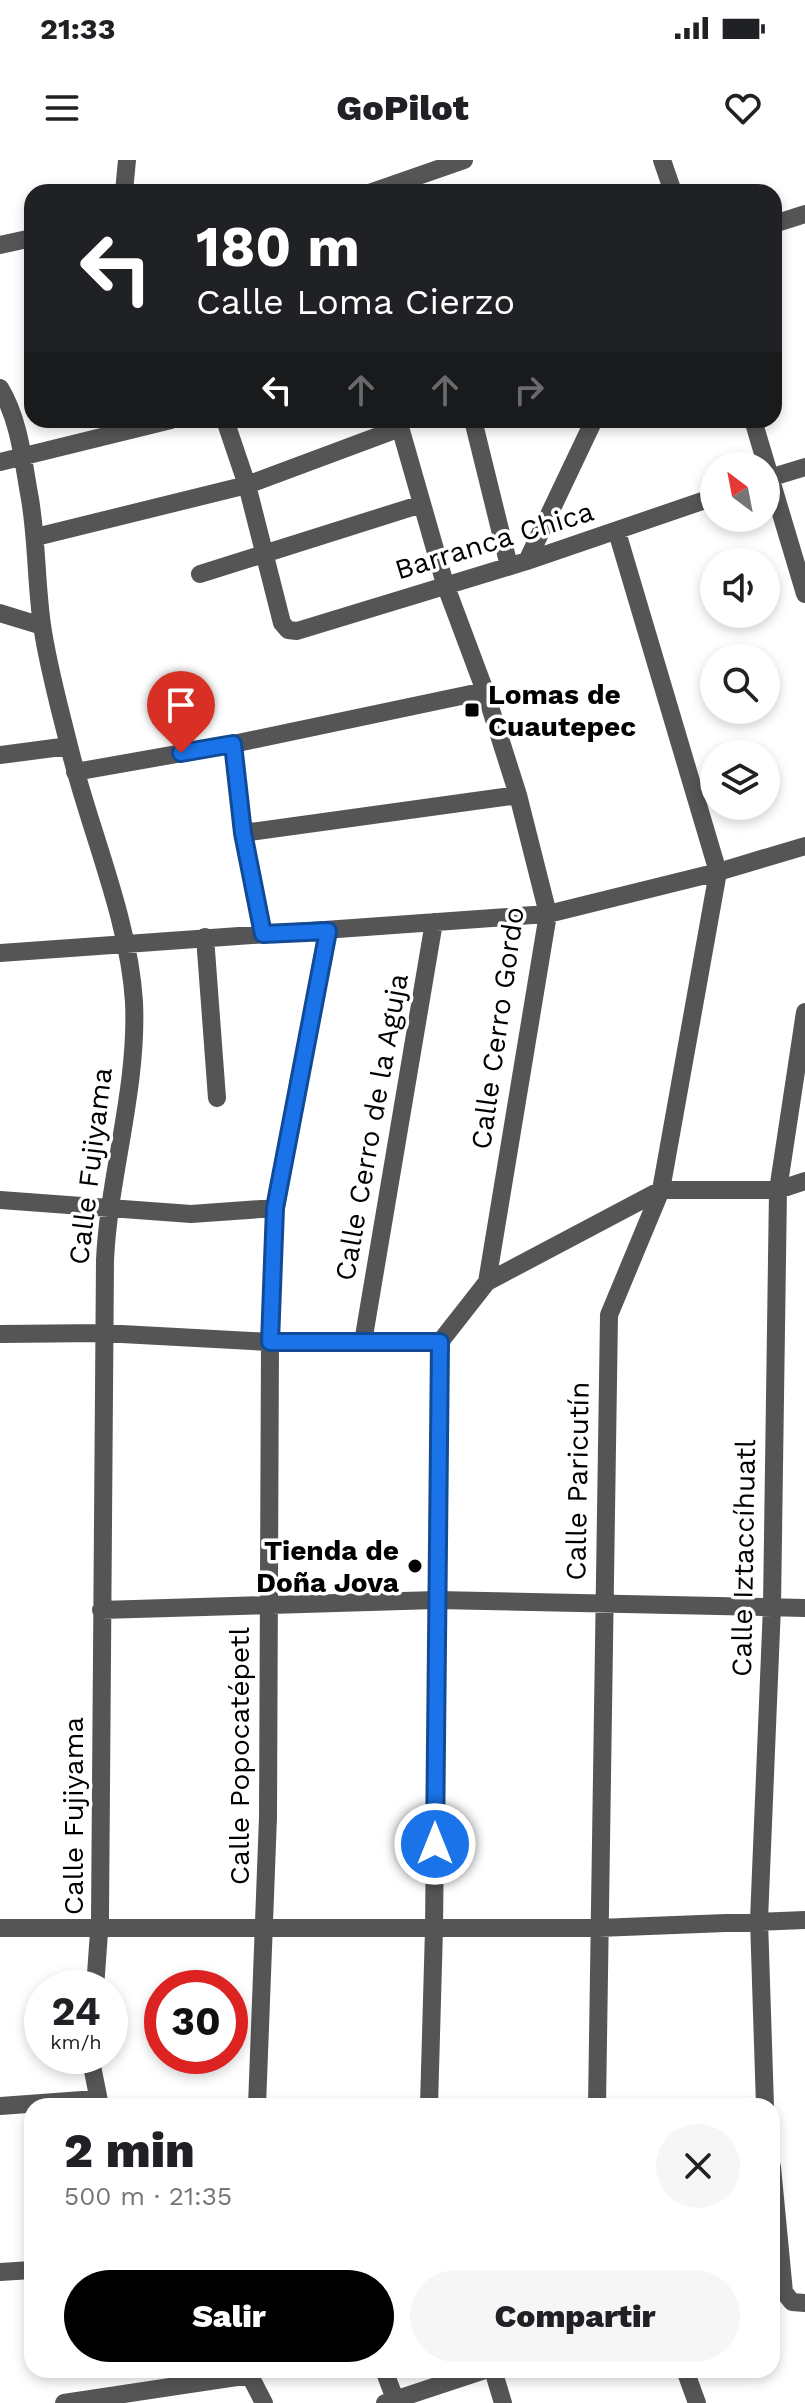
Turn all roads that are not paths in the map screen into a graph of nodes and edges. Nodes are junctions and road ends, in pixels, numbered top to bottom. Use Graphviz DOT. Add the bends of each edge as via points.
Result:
graph roads {
  1 [pos="127,160"];
  2 [pos="464,160"];
  3 [pos="662,160"];
  4 [pos="125,184"];
  5 [pos="395,184"];
  6 [pos="670,184"];
  7 [pos="805,214"];
  8 [pos="782,221"];
  9 [pos="24,240"];
  10 [pos="0,245"];
  11 [pos="0,388"];
  12 [pos="140,428"];
  13 [pos="228,428"];
  14 [pos="389,428"];
  15 [pos="400,428"];
  16 [pos="476,428"];
  17 [pos="590,428"];
  18 [pos="755,428"];
  19 [pos="762,452"];
  20 [pos="23,458"];
  21 [pos="0,462"];
  22 [pos="805,467"];
  23 [pos="780,475"];
  24 [pos="247,485"];
  25 [pos="700,502"];
  26 [pos="422,504"];
  27 [pos="780,513"];
  28 [pos="617,532"];
  29 [pos="36,537"];
  30 [pos="267,556"];
  31 [pos="518,564"];
  32 [pos="200,574"];
  33 [pos="445,584"];
  34 [pos="805,594"];
  35 [pos="0,613"];
  36 [pos="42,626"];
  37 [pos="485,691"];
  38 [pos="233,744"];
  39 [pos="69,746"];
  40 [pos="0,755"];
  41 [pos="75,772"];
  42 [pos="518,795"];
  43 [pos="243,833"];
  44 [pos="805,846"];
  45 [pos="718,872"];
  46 [pos="548,914"];
  47 [pos="434,922"];
  48 [pos="328,931"];
  49 [pos="263,934"];
  50 [pos="205,937"];
  51 [pos="125,945"];
  52 [pos="0,953"];
  53 [pos="805,1012"];
  54 [pos="217,1098"];
  55 [pos="805,1181"];
  56 [pos="661,1190"];
  57 [pos="778,1190"];
  58 [pos="0,1200"];
  59 [pos="275,1208"];
  60 [pos="108,1209"];
  61 [pos="487,1282"];
  62 [pos="103,1333"];
  63 [pos="0,1334"];
  64 [pos="270,1342"];
  65 [pos="363,1342"];
  66 [pos="440,1342"];
  67 [pos="436,1600"];
  68 [pos="267,1605"];
  69 [pos="602,1606"];
  70 [pos="772,1606"];
  71 [pos="805,1608"];
  72 [pos="101,1610"];
  73 [pos="759,1920"];
  74 [pos="805,1920"];
  75 [pos="0,1928"];
  76 [pos="598,1928"];
  77 [pos="434,1929"];
  78 [pos="266,1930"];
  79 [pos="100,1931"];
  80 [pos="97,1970"];
  81 [pos="93,2074"];
  82 [pos="97,2098"];
  83 [pos="257,2098"];
  84 [pos="429,2098"];
  85 [pos="597,2098"];
  86 [pos="765,2098"];
  87 [pos="24,2104"];
  88 [pos="0,2106"];
  89 [pos="780,2256"];
  90 [pos="24,2270"];
  91 [pos="0,2272"];
  92 [pos="799,2302"];
  93 [pos="217,2378"];
  94 [pos="251,2378"];
  95 [pos="386,2378"];
  96 [pos="460,2378"];
  97 [pos="495,2378"];
  98 [pos="688,2378"];
  99 [pos="390,2401"];
  100 [pos="64,2403"];
  101 [pos="264,2403"];
  102 [pos="503,2403"];
  103 [pos="697,2403"];
  1 -- 4 [label="street"];
  2 -- 5 [label="street"];
  3 -- 6 [label="street"];
  7 -- 8 [label="street"];
  9 -- 10 [label="street"];
  11 -- 20 [label="street, Calle Fujiyama"];
  12 -- 20 [label="street"];
  13 -- 24 [label="street"];
  14 -- 24 [label="street"];
  15 -- 26 [label="street, Calle Cerro Gordo"];
  16 -- 31 [label="street"];
  17 -- 31 [label="street"];
  18 -- 19 [label="street"];
  20 -- 21 [label="street"];
  20 -- 29 [label="street, Calle Fujiyama"];
  22 -- 23 [label="street"];
  24 -- 29 [label="street"];
  24 -- 30 [label="street"];
  25 -- 28 [label="street, Barranca Chica"];
  26 -- 30 [label="street"];
  26 -- 33 [label="street, Calle Cerro Gordo"];
  27 -- 34 [label="street"];
  28 -- 31 [label="street, Barranca Chica"];
  28 -- 45 [label="street"];
  29 -- 36 [label="street, Calle Fujiyama"];
  30 -- 32 [label="street"];
  30 -- 33 [label="street, Barranca Chica" via="288,630"];
  31 -- 33 [label="street, Barranca Chica"];
  33 -- 37 [label="street, Calle Cerro Gordo"];
  35 -- 36 [label="street"];
  36 -- 39 [label="street, Calle Fujiyama"];
  37 -- 38 [label="street"];
  37 -- 42 [label="street, Calle Cerro Gordo"];
  38 -- 41 [label="street"];
  38 -- 43 [label="street"];
  39 -- 40 [label="street"];
  39 -- 41 [label="street, Calle Fujiyama"];
  41 -- 51 [label="street, Calle Fujiyama"];
  42 -- 43 [label="street"];
  42 -- 46 [label="street, Calle Cerro Gordo"];
  43 -- 49 [label="street"];
  44 -- 45 [label="street"];
  45 -- 46 [label="street"];
  45 -- 56 [label="street, Calle Paricutín"];
  46 -- 47 [label="street"];
  46 -- 61 [label="street, Calle Cerro Gordo"];
  47 -- 48 [label="street"];
  47 -- 65 [label="street, Calle Cerro de la Aguja"];
  48 -- 49 [label="street"];
  48 -- 59 [label="street, Calle Popocatépetl"];
  49 -- 50 [label="street"];
  50 -- 51 [label="street"];
  50 -- 54 [label="street"];
  51 -- 52 [label="street"];
  51 -- 60 [label="street, Calle Fujiyama" via="134,1002 131,1060"];
  53 -- 57 [label="street, Calle Iztaccíhuatl"];
  55 -- 57 [label="street"];
  56 -- 57 [label="street"];
  56 -- 61 [label="street"];
  56 -- 69 [label="street, Calle Paricutín" via="609,1315"];
  57 -- 70 [label="street, Calle Iztaccíhuatl"];
  58 -- 60 [label="street"];
  59 -- 60 [label="street" via="191,1214"];
  59 -- 64 [label="street, Calle Popocatépetl"];
  60 -- 62 [label="street, Calle Fujiyama"];
  61 -- 66 [label="street"];
  62 -- 63 [label="street"];
  62 -- 64 [label="street"];
  62 -- 72 [label="street, Calle Fujiyama"];
  64 -- 65 [label="street"];
  64 -- 68 [label="street, Calle Popocatépetl"];
  65 -- 66 [label="street"];
  66 -- 67 [label="street"];
  67 -- 68 [label="street"];
  67 -- 69 [label="street"];
  67 -- 77 [label="street"];
  68 -- 72 [label="street"];
  68 -- 78 [label="street, Calle Popocatépetl"];
  69 -- 70 [label="street"];
  69 -- 76 [label="street, Calle Paricutín"];
  70 -- 71 [label="street"];
  70 -- 73 [label="street, Calle Iztaccíhuatl"];
  72 -- 79 [label="street, Calle Fujiyama"];
  73 -- 74 [label="street"];
  73 -- 76 [label="street"];
  73 -- 86 [label="street, Calle Iztaccíhuatl"];
  75 -- 79 [label="street"];
  76 -- 77 [label="street"];
  76 -- 85 [label="street, Calle Paricutín"];
  77 -- 78 [label="street"];
  77 -- 84 [label="street"];
  78 -- 79 [label="street"];
  78 -- 83 [label="street, Calle Popocatépetl"];
  79 -- 80 [label="street, Calle Fujiyama"];
  81 -- 82 [label="street"];
  87 -- 88 [label="street"];
  89 -- 92 [label="street" via="784,2292"];
  90 -- 91 [label="street"];
  93 -- 100 [label="street"];
  94 -- 101 [label="street"];
  95 -- 99 [label="street"];
  96 -- 99 [label="street"];
  97 -- 102 [label="street"];
  98 -- 103 [label="street"];
}
